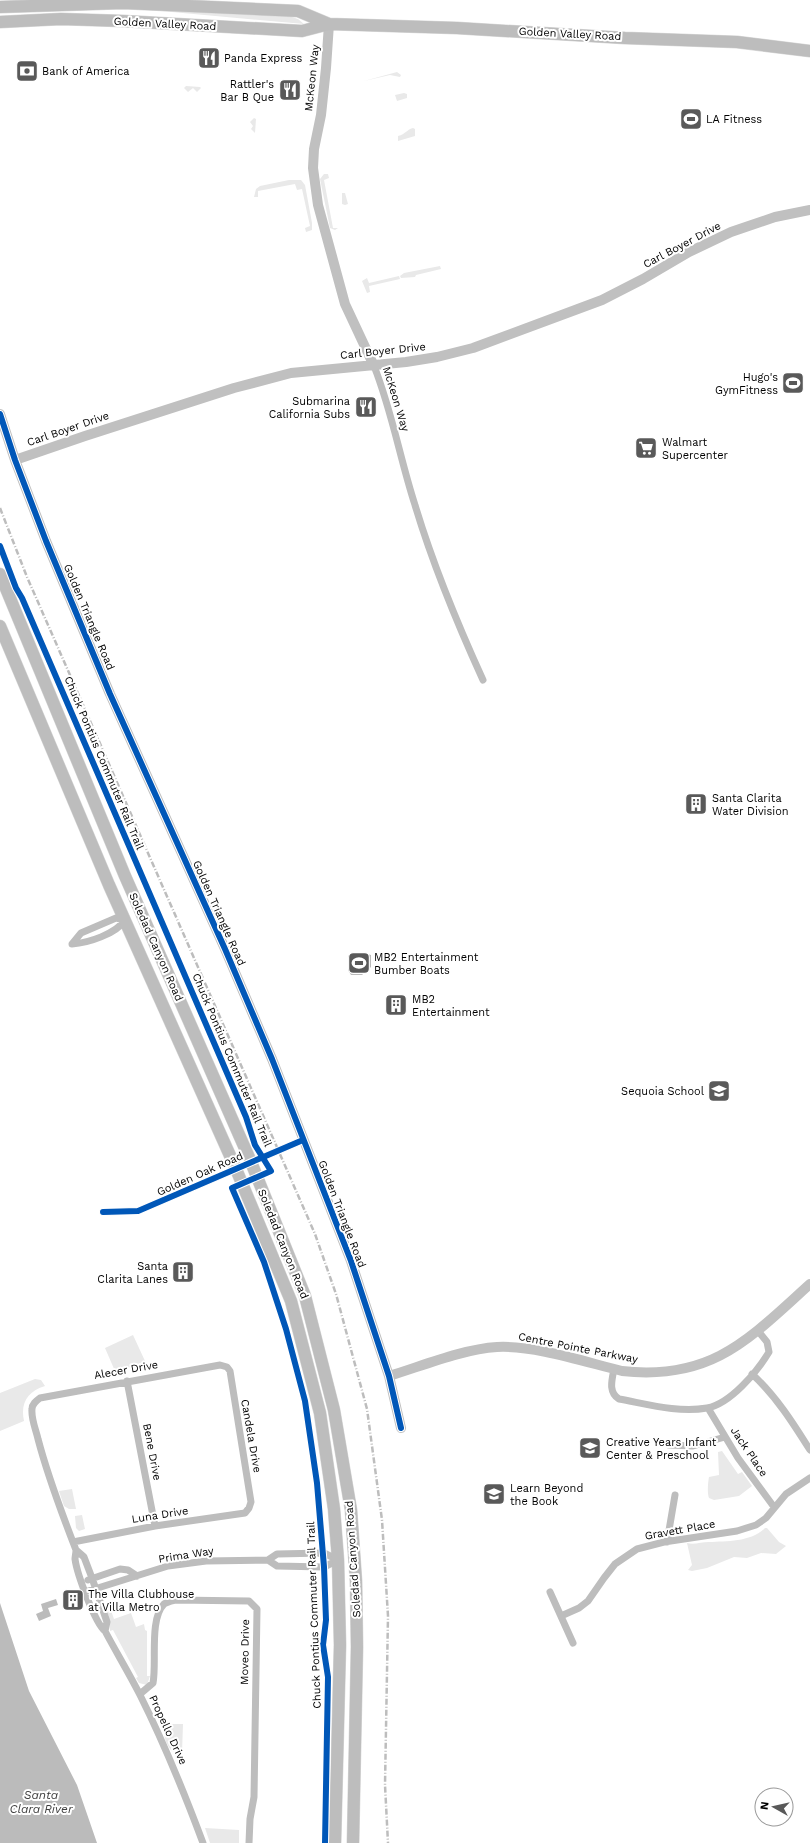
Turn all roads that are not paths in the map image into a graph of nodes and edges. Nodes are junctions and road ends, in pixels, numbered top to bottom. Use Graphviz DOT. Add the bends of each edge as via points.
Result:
graph roads {
  1 [pos="2,7"];
  2 [pos="4,22"];
  3 [pos="329,24"];
  4 [pos="810,51"];
  5 [pos="810,210"];
  6 [pos="374,366"];
  7 [pos="0,414"];
  8 [pos="15,460"];
  9 [pos="0,574"];
  10 [pos="0,626"];
  11 [pos="483,680"];
  12 [pos="83,774"];
  13 [pos="125,920"];
  14 [pos="176,990"];
  15 [pos="303,1140"];
  16 [pos="251,1162"];
  17 [pos="236,1169"];
  18 [pos="103,1212"];
  19 [pos="810,1284"];
  20 [pos="758,1331"];
  21 [pos="227,1367"];
  22 [pos="614,1369"];
  23 [pos="752,1374"];
  24 [pos="389,1376"];
  25 [pos="127,1381"];
  26 [pos="32,1405"];
  27 [pos="708,1408"];
  28 [pos="401,1428"];
  29 [pos="725,1437"];
  30 [pos="669,1446"];
  31 [pos="810,1450"];
  32 [pos="810,1478"];
  33 [pos="675,1495"];
  34 [pos="774,1507"];
  35 [pos="249,1508"];
  36 [pos="155,1526"];
  37 [pos="73,1542"];
  38 [pos="667,1542"];
  39 [pos="76,1550"];
  40 [pos="268,1560"];
  41 [pos="338,1560"];
  42 [pos="355,1560"];
  43 [pos="137,1576"];
  44 [pos="92,1578"];
  45 [pos="82,1582"];
  46 [pos="95,1588"];
  47 [pos="86,1592"];
  48 [pos="550,1592"];
  49 [pos="561,1616"];
  50 [pos="104,1631"];
  51 [pos="573,1643"];
  52 [pos="140,1694"];
  53 [pos="202,1843"];
  54 [pos="249,1843"];
  55 [pos="335,1843"];
  56 [pos="354,1843"];
  1 -- 3 [label="main road, Golden Valley Road" via="123,3 298,11"];
  2 -- 3 [label="main road, Golden Valley Road" via="61,19 302,31"];
  3 -- 4 [label="main road, Golden Valley Road" via="737,42"];
  3 -- 6 [label="street, McKeon Way" via="314,149 314,175 318,204 345,304"];
  5 -- 6 [label="street, Carl Boyer Drive" via="731,232 602,300 488,343 437,357"];
  6 -- 8 [label="street, Carl Boyer Drive" via="291,373 234,388"];
  6 -- 11 [label="street, McKeon Way" via="388,405 415,508 462,635"];
  7 -- 8 [label="street, Golden Triangle Road"];
  8 -- 15 [label="street, Golden Triangle Road" via="110,694 225,949"];
  9 -- 12 [label="main road, Soledad Canyon Road"];
  10 -- 13 [label="main road, Soledad Canyon Road"];
  12 -- 13 [label="main road" via="84,787 93,815 128,902 129,909"];
  12 -- 14 [label="main road, Soledad Canyon Road" via="136,903"];
  13 -- 13 [label="street" via="116,918 81,933 72,944 85,943 120,927"];
  13 -- 14 [label="main road" via="130,920 140,927 162,977"];
  13 -- 17 [label="main road, Soledad Canyon Road"];
  14 -- 16 [label="main road, Soledad Canyon Road"];
  15 -- 16 [label="street, Golden Oak Road"];
  15 -- 24 [label="street, Golden Triangle Road" via="351,1261"];
  16 -- 17 [label="street, Golden Oak Road"];
  16 -- 42 [label="main road, Soledad Canyon Road" via="305,1296 334,1410 351,1510"];
  17 -- 18 [label="street, Golden Oak Road" via="138,1212"];
  17 -- 41 [label="main road, Soledad Canyon Road" via="293,1308 320,1413 334,1509"];
  19 -- 20 [label="street, Centre Pointe Parkway"];
  20 -- 22 [label="street, Centre Pointe Parkway" via="732,1350 687,1368 655,1373"];
  20 -- 23 [label="street" via="767,1342 769,1352"];
  21 -- 25 [label="street, Alecer Drive" via="220,1365"];
  21 -- 35 [label="street, Candela Drive" via="230,1371 250,1495"];
  22 -- 24 [label="street, Centre Pointe Parkway" via="525,1348 496,1347 468,1352"];
  22 -- 27 [label="street" via="611,1391 619,1399 675,1409"];
  23 -- 27 [label="street" via="729,1397"];
  23 -- 31 [label="street" via="785,1411"];
  24 -- 28 [label="street, Golden Triangle Road"];
  25 -- 26 [label="street, Alecer Drive" via="40,1398"];
  25 -- 36 [label="street, Bene Drive"];
  26 -- 37 [label="street, Propello Drive" via="40,1446"];
  27 -- 29 [label="street, Jack Place"];
  29 -- 30 [label="street" via="693,1446"];
  29 -- 34 [label="street, Jack Place"];
  32 -- 34 [label="street, Gravett Place" via="794,1487"];
  33 -- 38 [label="street"];
  34 -- 38 [label="street, Gravett Place" via="766,1518 756,1525 737,1531"];
  35 -- 36 [label="street, Luna Drive" via="245,1513"];
  36 -- 37 [label="street, Luna Drive"];
  37 -- 39 [label="street, Propello Drive"];
  38 -- 49 [label="street, Gravett Place" via="637,1549 629,1554 615,1564 588,1601"];
  39 -- 44 [label="street, Propello Drive" via="84,1557"];
  39 -- 45 [label="street, Propello Drive" via="75,1558"];
  40 -- 41 [label="street, Prima Way" via="277,1554 324,1553"];
  40 -- 41 [label="street, Prima Way" via="277,1566 324,1567"];
  40 -- 43 [label="street, Prima Way" via="206,1561 168,1566"];
  41 -- 42 [label="main road"];
  41 -- 55 [label="main road, Soledad Canyon Road" via="340,1645"];
  42 -- 56 [label="main road, Soledad Canyon Road" via="357,1654"];
  43 -- 44 [label="street" via="128,1570 120,1570"];
  43 -- 46 [label="street, Prima Way"];
  44 -- 45 [label="street"];
  44 -- 46 [label="street, Propello Drive"];
  45 -- 47 [label="street, Propello Drive"];
  46 -- 47 [label="street, Prima Way"];
  46 -- 50 [label="street, Propello Drive" via="107,1622"];
  47 -- 50 [label="street, Propello Drive" via="99,1625"];
  48 -- 49 [label="street"];
  49 -- 51 [label="street"];
  50 -- 52 [label="street, Propello Drive"];
  52 -- 53 [label="street, Propello Drive" via="175,1769"];
  52 -- 54 [label="street, Moveo Drive" via="153,1683 156,1672 156,1626 158,1614 165,1604 176,1600 249,1601 255,1605 257,1609 254,1797"];
}
